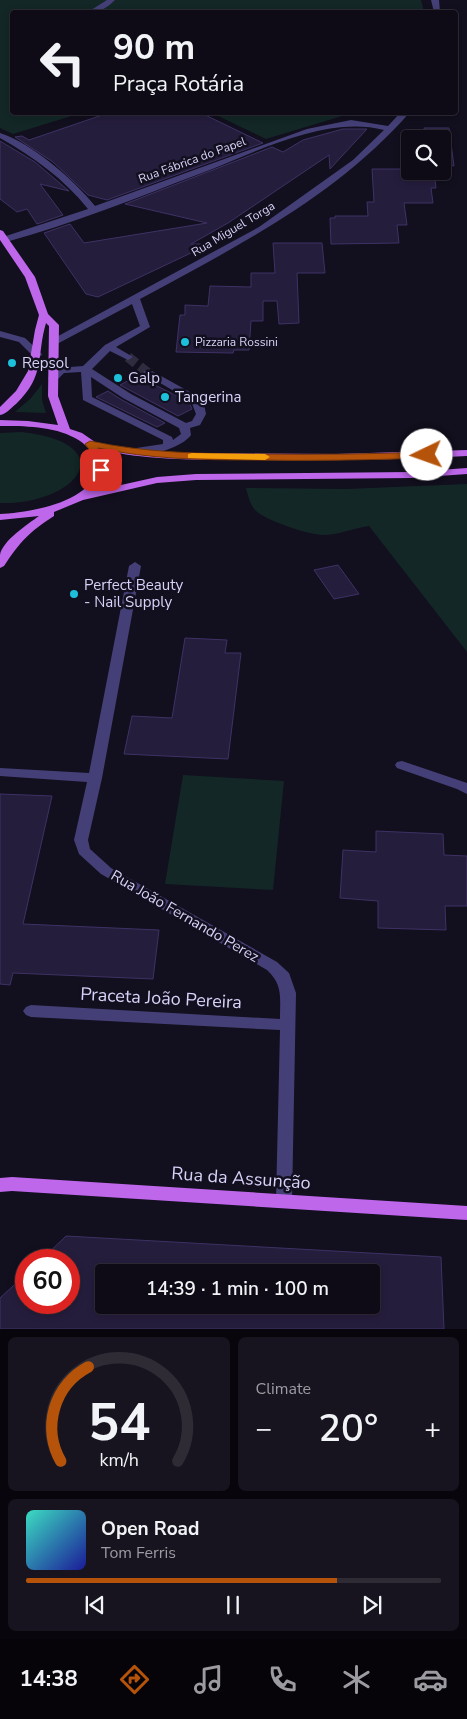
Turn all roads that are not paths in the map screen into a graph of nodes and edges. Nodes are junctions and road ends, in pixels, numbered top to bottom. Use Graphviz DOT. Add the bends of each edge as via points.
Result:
graph roads {
  1 [pos="111,0"];
  2 [pos="96,10"];
  3 [pos="403,115"];
  4 [pos="390,129"];
  5 [pos="0,135"];
  6 [pos="94,210"];
  7 [pos="3,236"];
  8 [pos="134,298"];
  9 [pos="44,315"];
  10 [pos="0,334"];
  11 [pos="54,342"];
  12 [pos="109,347"];
  13 [pos="37,354"];
  14 [pos="128,357"];
  15 [pos="86,369"];
  16 [pos="148,373"];
  17 [pos="53,378"];
  18 [pos="127,396"];
  19 [pos="142,404"];
  20 [pos="0,412"];
  21 [pos="158,413"];
  22 [pos="118,414"];
  23 [pos="134,422"];
  24 [pos="0,423"];
  25 [pos="180,424"];
  26 [pos="65,430"];
  27 [pos="150,430"];
  28 [pos="90,444"];
  29 [pos="168,445"];
  30 [pos="127,452"];
  31 [pos="467,453"];
  32 [pos="467,471"];
  33 [pos="81,496"];
  34 [pos="60,507"];
  35 [pos="0,517"];
  36 [pos="0,564"];
  37 [pos="134,566"];
  38 [pos="402,765"];
  39 [pos="0,772"];
  40 [pos="95,778"];
  41 [pos="467,790"];
  42 [pos="31,1012"];
  43 [pos="288,1026"];
  44 [pos="4,1182"];
  45 [pos="284,1201"];
  46 [pos="467,1213"];
  1 -- 2 [label="street"];
  3 -- 4 [label="street, Rua Miguel Torga"];
  4 -- 6 [label="street, Rua Fábrica do Papel" via="361,122 319,130 269,145"];
  4 -- 8 [label="street, Rua Miguel Torga" via="356,162 262,229"];
  5 -- 6 [label="street" via="59,172 80,191"];
  6 -- 7 [label="street, Rua Fábrica do Papel"];
  7 -- 9 [label="main road" via="30,277"];
  8 -- 11 [label="street, Rua Miguel Torga"];
  8 -- 12 [label="street" via="145,327"];
  9 -- 11 [label="main road" via="54,325"];
  9 -- 13 [label="main road" via="38,329"];
  10 -- 13 [label="street" via="22,340"];
  11 -- 17 [label="main road"];
  12 -- 14 [label="street"];
  12 -- 15 [label="street"];
  13 -- 20 [label="main road" via="28,384"];
  15 -- 17 [label="street" via="61,370"];
  15 -- 18 [label="street"];
  15 -- 22 [label="street" via="87,398"];
  16 -- 25 [label="street" via="199,404 201,414 196,423"];
  17 -- 26 [label="main road" via="54,403"];
  18 -- 19 [label="street"];
  18 -- 22 [label="street"];
  19 -- 21 [label="street"];
  19 -- 23 [label="street"];
  21 -- 25 [label="street"];
  21 -- 27 [label="street"];
  22 -- 23 [label="street"];
  23 -- 27 [label="street"];
  24 -- 26 [label="main road" via="26,422"];
  25 -- 29 [label="street" via="186,435"];
  26 -- 28 [label="main road"];
  27 -- 29 [label="street" via="168,439"];
  28 -- 30 [label="main road"];
  28 -- 33 [label="main road" via="99,456 101,470 94,484"];
  29 -- 30 [label="street"];
  30 -- 31 [label="main road" via="209,457 334,458"];
  32 -- 33 [label="main road" via="401,475 196,477 148,482"];
  33 -- 34 [label="main road"];
  34 -- 35 [label="main road" via="37,514"];
  34 -- 36 [label="main road" via="13,542"];
  37 -- 40 [label="street"];
  38 -- 41 [label="street"];
  39 -- 40 [label="street"];
  40 -- 43 [label="street, Rua João Fernando Perez" via="81,840 84,851 106,871 272,966 284,976 288,993"];
  42 -- 43 [label="street, Praceta João Pereira"];
  43 -- 45 [label="street, Rua João Fernando Perez"];
  44 -- 45 [label="main road, Rua da Assunção"];
  45 -- 46 [label="main road, Rua da Assunção"];
}
